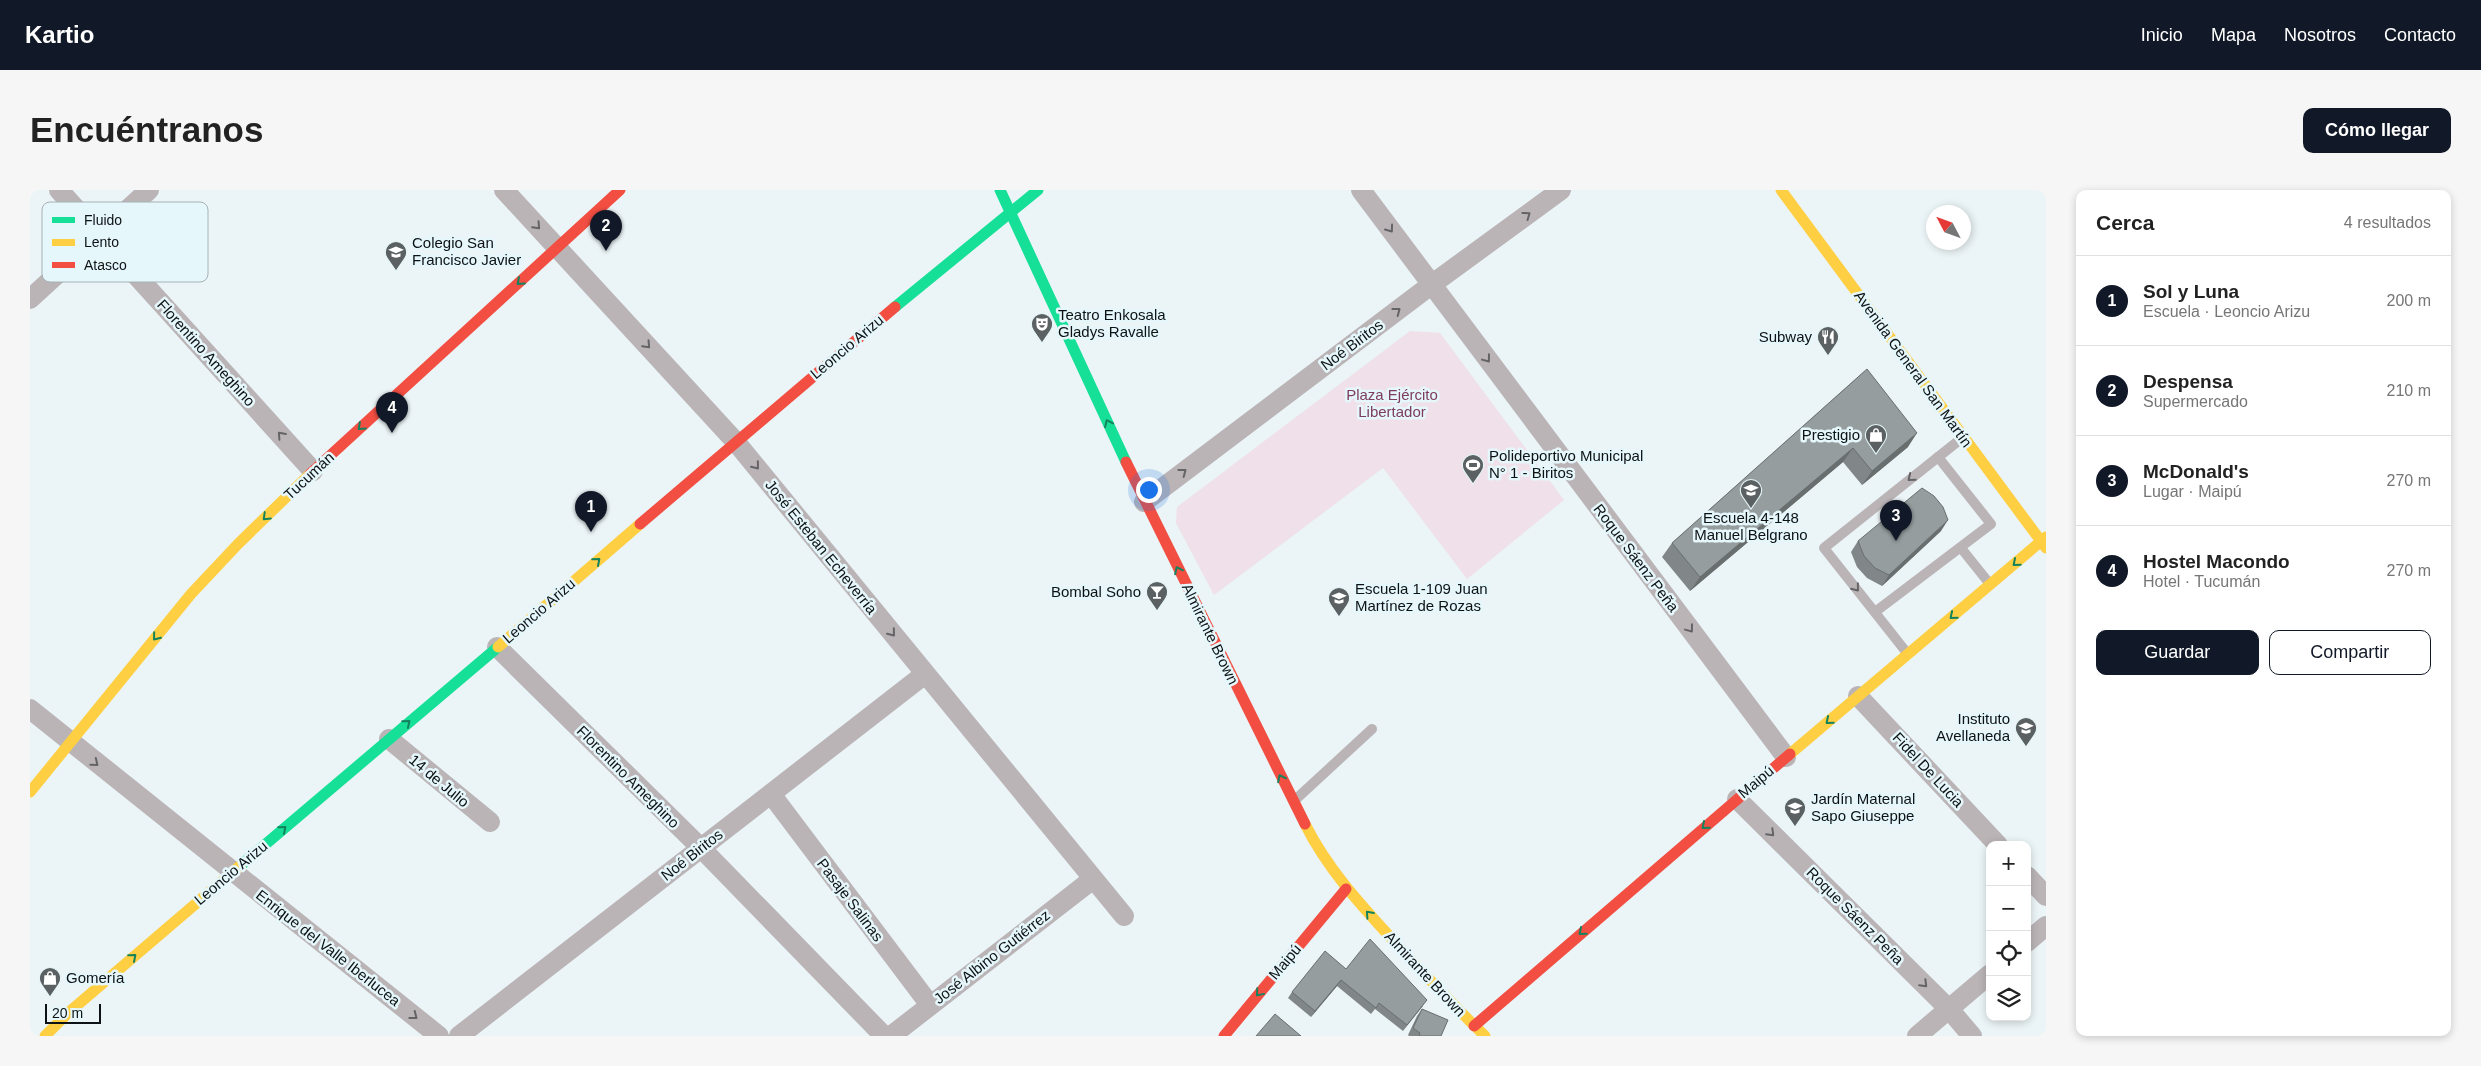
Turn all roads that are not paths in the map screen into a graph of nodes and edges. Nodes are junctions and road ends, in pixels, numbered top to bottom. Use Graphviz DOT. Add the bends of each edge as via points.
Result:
graph roads {
  1 [pos="59,190"];
  2 [pos="149,190"];
  3 [pos="504,190"];
  4 [pos="620,190"];
  5 [pos="1000,190"];
  6 [pos="1038,190"];
  7 [pos="1361,190"];
  8 [pos="1561,190"];
  9 [pos="1781,190"];
  10 [pos="70,202"];
  11 [pos="136,202"];
  12 [pos="1010,212"];
  13 [pos="558,248"];
  14 [pos="49,282"];
  15 [pos="142,282"];
  16 [pos="1431,285"];
  17 [pos="30,299"];
  18 [pos="1963,437"];
  19 [pos="735,441"];
  20 [pos="1938,457"];
  21 [pos="313,471"];
  22 [pos="1144,502"];
  23 [pos="2044,542"];
  24 [pos="1961,548"];
  25 [pos="1990,584"];
  26 [pos="1875,612"];
  27 [pos="497,647"];
  28 [pos="1908,654"];
  29 [pos="926,674"];
  30 [pos="1858,696"];
  31 [pos="30,709"];
  32 [pos="1372,729"];
  33 [pos="389,739"];
  34 [pos="69,742"];
  35 [pos="1786,757"];
  36 [pos="30,792"];
  37 [pos="771,794"];
  38 [pos="1737,799"];
  39 [pos="1292,802"];
  40 [pos="490,822"];
  41 [pos="1994,841"];
  42 [pos="701,848"];
  43 [pos="232,872"];
  44 [pos="1093,879"];
  45 [pos="2031,880"];
  46 [pos="1346,889"];
  47 [pos="2046,896"];
  48 [pos="1124,916"];
  49 [pos="2046,926"];
  50 [pos="2031,939"];
  51 [pos="1988,976"];
  52 [pos="930,1006"];
  53 [pos="1949,1009"];
  54 [pos="1475,1033"];
  55 [pos="45,1036"];
  56 [pos="439,1036"];
  57 [pos="459,1036"];
  58 [pos="884,1036"];
  59 [pos="891,1036"];
  60 [pos="1224,1036"];
  61 [pos="1917,1036"];
  62 [pos="1972,1036"];
  1 -- 10 [label="street, Florentino Ameghino"];
  2 -- 11 [label="street"];
  3 -- 13 [label="street, José Esteban Echeverría, one-way"];
  4 -- 13 [label="street, Tucumán"];
  5 -- 12 [label="street, Almirante Brown"];
  6 -- 12 [label="street, Leoncio Arizu"];
  7 -- 16 [label="street, Roque Sáenz Peña, one-way"];
  16 -- 8 [label="street, Noé Biritos, one-way"];
  9 -- 18 [label="street, Avenida General San Martín"];
  12 -- 19 [label="street, Leoncio Arizu"];
  22 -- 12 [label="street, Almirante Brown, one-way"];
  13 -- 19 [label="street, José Esteban Echeverría, one-way"];
  13 -- 21 [label="street, Tucumán, one-way"];
  14 -- 17 [label="street"];
  21 -- 15 [label="street, Florentino Ameghino, one-way"];
  22 -- 16 [label="street, Noé Biritos, one-way"];
  16 -- 35 [label="street, Roque Sáenz Peña, one-way"];
  18 -- 20 [label="lane"];
  18 -- 23 [label="street, Avenida General San Martín"];
  27 -- 19 [label="street, Leoncio Arizu, one-way"];
  19 -- 29 [label="street, José Esteban Echeverría, one-way"];
  20 -- 24 [label="lane" via="1991,524"];
  20 -- 26 [label="lane, one-way" via="1824,548"];
  21 -- 34 [label="street, Tucumán, one-way" via="191,594"];
  39 -- 22 [label="street, Almirante Brown, one-way"];
  23 -- 25 [label="street, Maipú, one-way"];
  24 -- 25 [label="lane"];
  24 -- 26 [label="lane"];
  25 -- 28 [label="street, Maipú, one-way"];
  26 -- 28 [label="lane"];
  33 -- 27 [label="street, Leoncio Arizu, one-way"];
  27 -- 42 [label="street, Florentino Ameghino"];
  28 -- 30 [label="street, Maipú"];
  29 -- 37 [label="street, Noé Biritos"];
  29 -- 44 [label="street, José Esteban Echeverría"];
  30 -- 35 [label="street, Maipú, one-way"];
  30 -- 41 [label="street, Fidel De Lucia"];
  31 -- 34 [label="street, Enrique del Valle Iberlucea"];
  32 -- 39 [label="lane"];
  33 -- 40 [label="street, 14 de Julio"];
  43 -- 33 [label="street, Leoncio Arizu, one-way"];
  34 -- 36 [label="street, Tucumán"];
  34 -- 43 [label="street, Enrique del Valle Iberlucea, one-way"];
  35 -- 38 [label="street, Maipú"];
  37 -- 42 [label="street, Noé Biritos"];
  37 -- 52 [label="street, Pasaje Salinas"];
  38 -- 53 [label="street, Roque Sáenz Peña, one-way"];
  38 -- 54 [label="street, Maipú, one-way"];
  39 -- 46 [label="street, Almirante Brown" via="1325,863"];
  42 -- 57 [label="street, Noé Biritos"];
  42 -- 58 [label="street, Florentino Ameghino"];
  55 -- 43 [label="street, Leoncio Arizu, one-way"];
  43 -- 56 [label="street, Enrique del Valle Iberlucea, one-way"];
  44 -- 48 [label="street, José Esteban Echeverría"];
  44 -- 52 [label="street, José Albino Gutiérrez"];
  45 -- 47 [label="street"];
  54 -- 46 [label="street, Almirante Brown, one-way"];
  46 -- 60 [label="street, Maipú, one-way"];
  49 -- 50 [label="street"];
  51 -- 53 [label="street"];
  52 -- 59 [label="street, José Albino Gutiérrez"];
  53 -- 61 [label="street"];
  53 -- 62 [label="street, Roque Sáenz Peña"];
}
